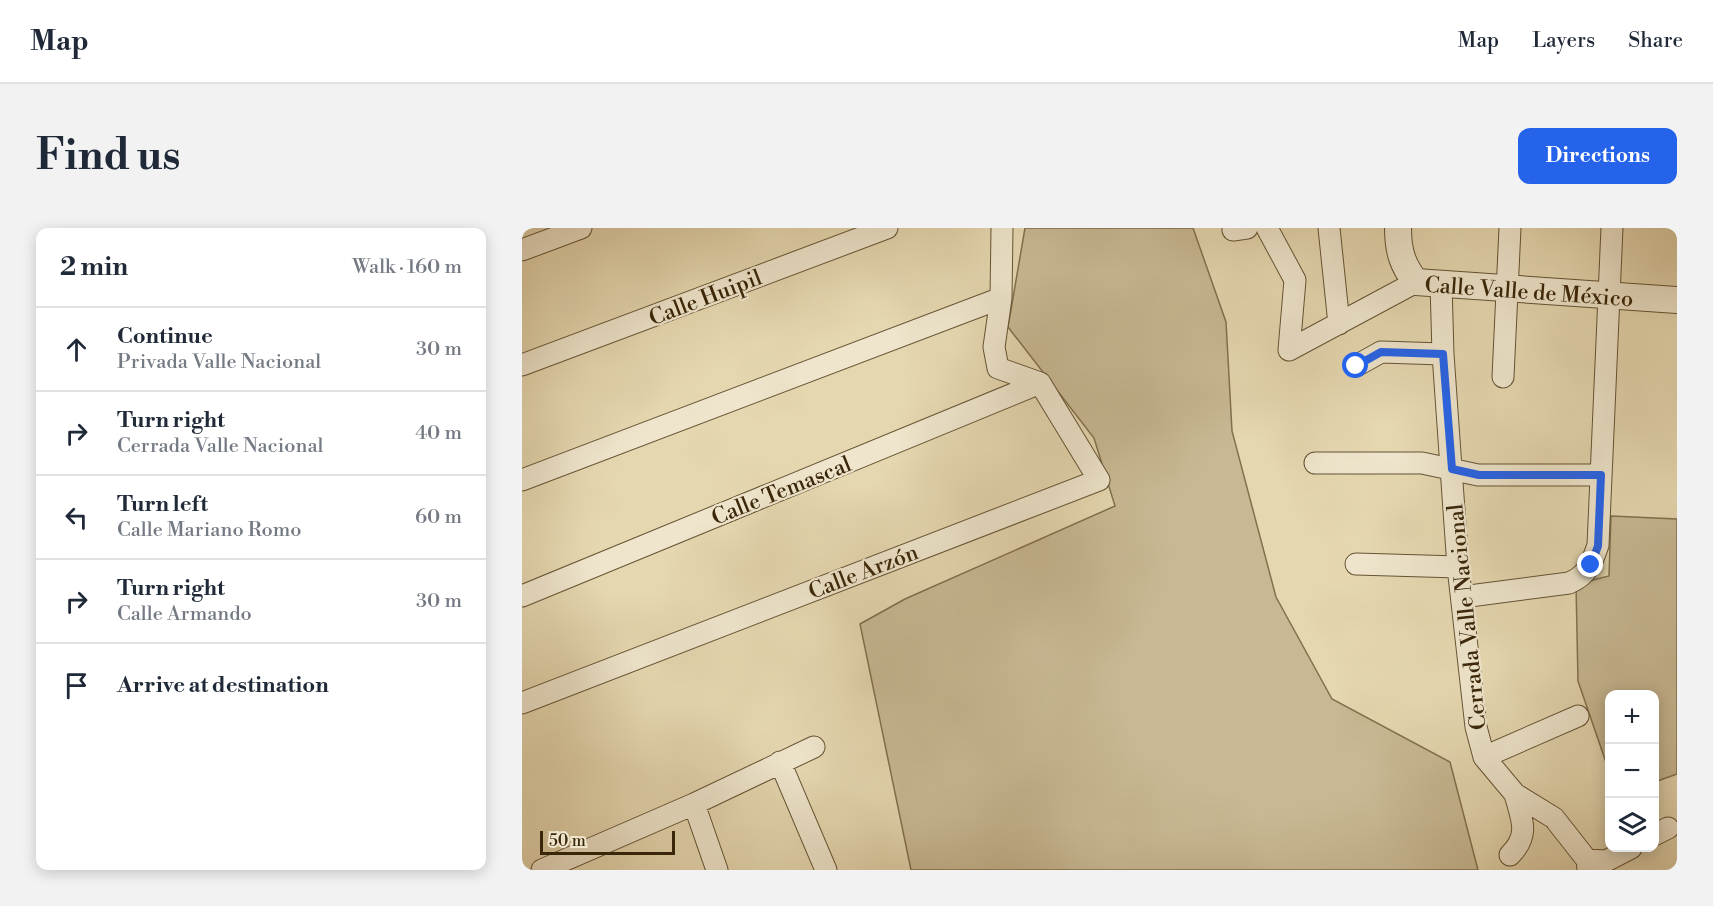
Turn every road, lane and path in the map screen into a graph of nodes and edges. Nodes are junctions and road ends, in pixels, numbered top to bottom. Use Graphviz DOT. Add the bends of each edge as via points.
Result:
graph roads {
  1 [pos="580,228"];
  2 [pos="887,228"];
  3 [pos="1002,228"];
  4 [pos="1267,228"];
  5 [pos="1329,228"];
  6 [pos="1398,228"];
  7 [pos="1510,228"];
  8 [pos="1612,228"];
  9 [pos="522,250"];
  10 [pos="1429,283"];
  11 [pos="1508,289"];
  12 [pos="1607,297"];
  13 [pos="1001,298"];
  14 [pos="1677,300"];
  15 [pos="1339,324"];
  16 [pos="1443,354"];
  17 [pos="522,365"];
  18 [pos="1356,366"];
  19 [pos="1503,377"];
  20 [pos="1040,383"];
  21 [pos="1315,463"];
  22 [pos="1452,469"];
  23 [pos="1601,475"];
  24 [pos="522,480"];
  25 [pos="1356,564"];
  26 [pos="1458,567"];
  27 [pos="522,596"];
  28 [pos="1462,597"];
  29 [pos="522,703"];
  30 [pos="1578,716"];
  31 [pos="814,747"];
  32 [pos="1484,757"];
  33 [pos="780,762"];
  34 [pos="1515,794"];
  35 [pos="694,804"];
  36 [pos="1623,852"];
  37 [pos="1510,855"];
  38 [pos="1587,865"];
  39 [pos="542,870"];
  40 [pos="717,870"];
  41 [pos="826,870"];
  1 -- 9 [label="street"];
  2 -- 17 [label="street, Calle Huipil"];
  3 -- 13 [label="street"];
  4 -- 15 [label="street, Calle Valle de México" via="1295,280 1289,350"];
  5 -- 15 [label="street"];
  6 -- 10 [label="street" via="1404,267"];
  7 -- 11 [label="street"];
  8 -- 12 [label="street"];
  10 -- 11 [label="street, Calle Valle de México"];
  10 -- 15 [label="street, Calle Valle de México"];
  10 -- 16 [label="street, Cerrada Valle Nacional"];
  11 -- 12 [label="street, Calle Valle de México"];
  11 -- 19 [label="street"];
  12 -- 14 [label="street, Calle Valle de México"];
  12 -- 23 [label="street"];
  13 -- 20 [label="street" via="994,347 998,368"];
  13 -- 24 [label="street"];
  16 -- 18 [label="street" via="1381,352"];
  16 -- 22 [label="street, Cerrada Valle Nacional"];
  20 -- 27 [label="street, Calle Temascal"];
  20 -- 29 [label="street, Calle Arzón" via="1099,480"];
  21 -- 22 [label="street" via="1422,463"];
  22 -- 23 [label="street" via="1479,475"];
  22 -- 26 [label="street, Cerrada Valle Nacional"];
  23 -- 28 [label="street" via="1598,546 1582,578"];
  25 -- 26 [label="street"];
  26 -- 28 [label="street, Cerrada Valle Nacional"];
  28 -- 32 [label="street, Cerrada Valle Nacional" via="1476,727"];
  30 -- 32 [label="street"];
  31 -- 33 [label="street"];
  32 -- 34 [label="street, Cerrada Valle Nacional"];
  33 -- 35 [label="street"];
  33 -- 41 [label="street"];
  34 -- 37 [label="street" via="1524,830 1520,845"];
  34 -- 38 [label="street" via="1554,818"];
  35 -- 39 [label="street"];
  35 -- 40 [label="street"];
  36 -- 38 [label="street"];
}
